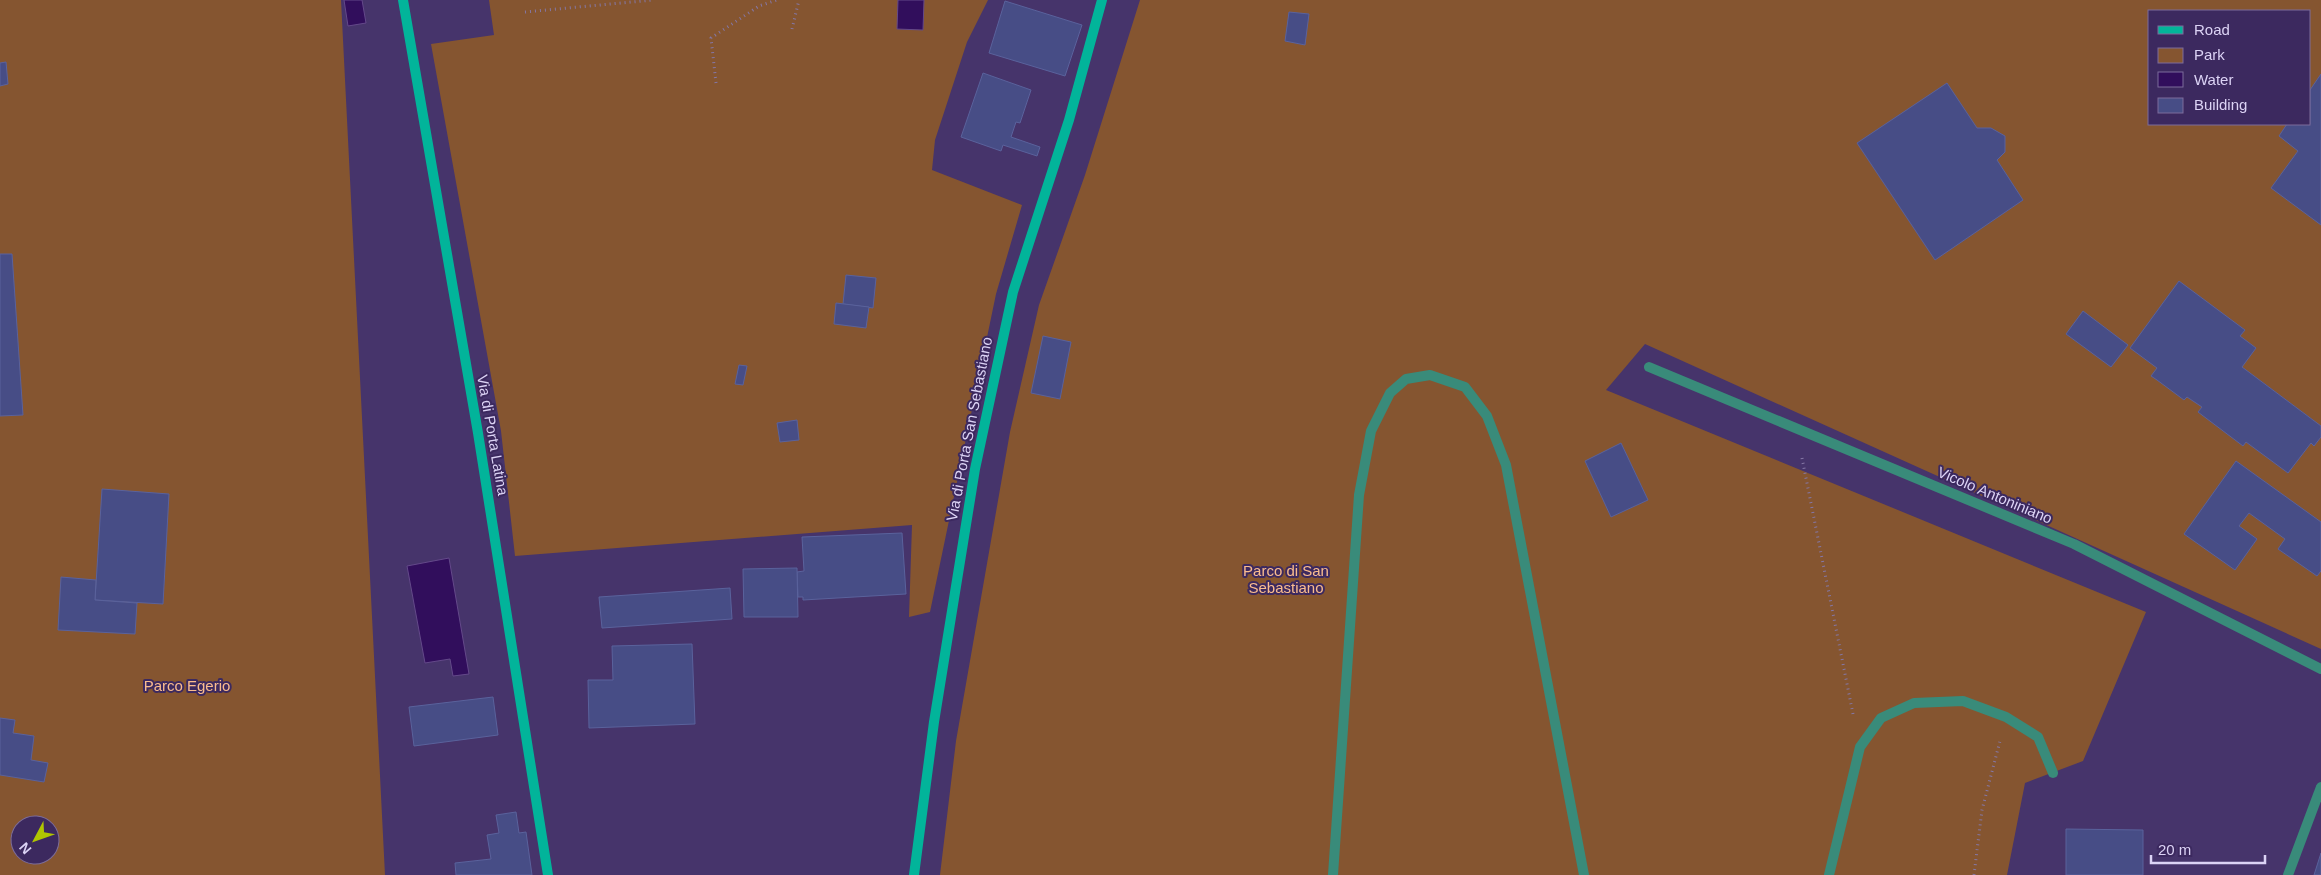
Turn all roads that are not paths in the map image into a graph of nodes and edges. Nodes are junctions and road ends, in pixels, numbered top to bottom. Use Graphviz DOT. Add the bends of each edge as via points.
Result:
graph roads {
  1 [pos="403,0"];
  2 [pos="1102,0"];
  3 [pos="1649,367"];
  4 [pos="2321,669"];
  5 [pos="2053,772"];
  6 [pos="2321,787"];
  7 [pos="548,875"];
  8 [pos="914,875"];
  9 [pos="1333,875"];
  10 [pos="1584,875"];
  11 [pos="1829,875"];
  12 [pos="2288,875"];
  1 -- 7 [label="street, Via di Porta Latina" via="478,433"];
  2 -- 8 [label="street, Via di Porta San Sebastiano" via="1069,120 1013,292 976,460 934,722"];
  3 -- 4 [label="street, Vicolo Antoniniano" via="2074,544"];
  5 -- 11 [label="street" via="2038,737 2006,717 1963,701 1914,703 1881,718 1860,748"];
  6 -- 12 [label="street"];
  9 -- 10 [label="street" via="1360,495 1371,431 1390,393 1406,379 1430,375 1465,387 1488,416 1506,465"];
}
